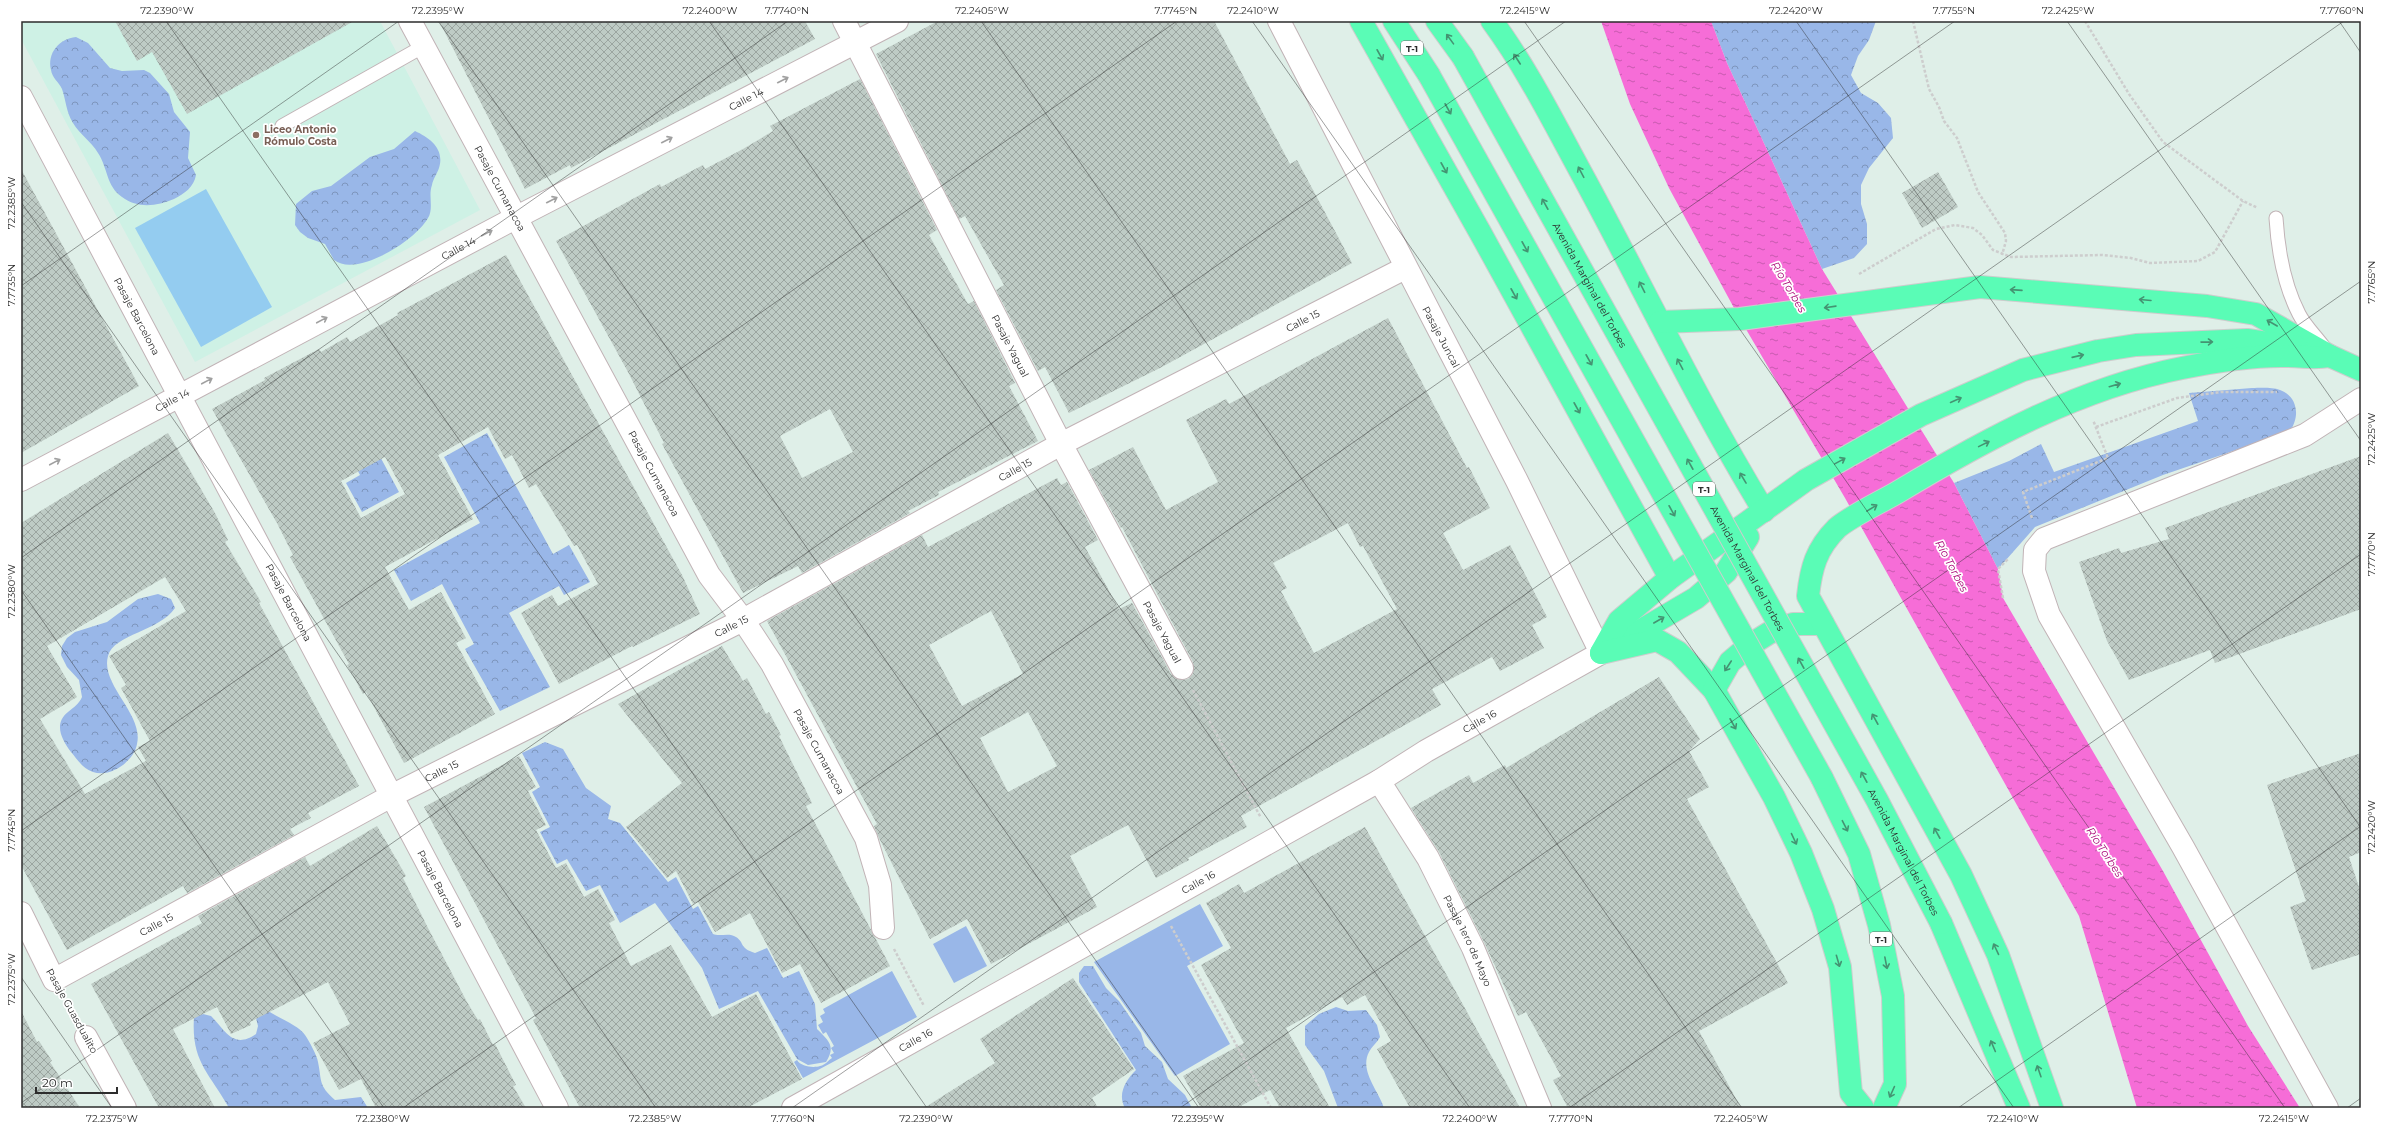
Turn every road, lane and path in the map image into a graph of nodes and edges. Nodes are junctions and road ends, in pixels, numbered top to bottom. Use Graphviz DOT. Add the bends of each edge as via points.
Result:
graph roads {
  1 [pos="410,21"];
  2 [pos="844,21"];
  3 [pos="897,21"];
  4 [pos="1280,21"];
  5 [pos="1361,21"];
  6 [pos="1394,21"];
  7 [pos="1437,21"];
  8 [pos="1492,21"];
  9 [pos="1913,21"];
  10 [pos="2085,21"];
  11 [pos="856,42"];
  12 [pos="424,46"];
  13 [pos="21,97"];
  14 [pos="282,126"];
  15 [pos="2243,201"];
  16 [pos="517,217"];
  17 [pos="2276,218"];
  18 [pos="2002,255"];
  19 [pos="1405,268"];
  20 [pos="1859,274"];
  21 [pos="1660,322"];
  22 [pos="2330,356"];
  23 [pos="2361,370"];
  24 [pos="2277,392"];
  25 [pos="180,396"];
  26 [pos="2082,396"];
  27 [pos="2361,399"];
  28 [pos="2096,427"];
  29 [pos="1061,444"];
  30 [pos="21,480"];
  31 [pos="1764,511"];
  32 [pos="2033,520"];
  33 [pos="1670,578"];
  34 [pos="744,620"];
  35 [pos="1823,624"];
  36 [pos="1600,653"];
  37 [pos="1182,668"];
  38 [pos="1714,690"];
  39 [pos="1379,781"];
  40 [pos="393,795"];
  41 [pos="1272,840"];
  42 [pos="1158,904"];
  43 [pos="21,913"];
  44 [pos="883,928"];
  45 [pos="54,980"];
  46 [pos="936,1028"];
  47 [pos="86,1038"];
  48 [pos="125,1108"];
  49 [pos="557,1108"];
  50 [pos="794,1108"];
  51 [pos="1271,1108"];
  52 [pos="1540,1108"];
  53 [pos="1863,1108"];
  54 [pos="1884,1108"];
  55 [pos="2019,1108"];
  56 [pos="2052,1108"];
  57 [pos="2327,1108"];
  1 -- 12 [label="street, Pasaje Cumanacoa"];
  2 -- 11 [label="street, Pasaje Yagual"];
  3 -- 11 [label="street, Calle 14"];
  4 -- 19 [label="street, Pasaje Juncal"];
  5 -- 33 [label="highway, one-way" via="1485,240"];
  6 -- 54 [label="highway, T-1, one-way, bridge" via="1429,75 1822,778 1859,854 1893,996 1895,1084"];
  55 -- 7 [label="highway, Avenida Marginal del Torbes / T-1, one-way, bridge" via="1941,923 1873,793 1463,57"];
  21 -- 8 [label="highway, one-way" via="1534,85"];
  9 -- 18 [label="path" via="1929,89 1944,121 1956,138 1978,192 2005,234"];
  10 -- 15 [label="path" via="2129,94 2163,142"];
  16 -- 11 [label="street, Calle 14, one-way"];
  11 -- 29 [label="street, Pasaje Yagual"];
  12 -- 14 [label="lane"];
  12 -- 16 [label="street, Pasaje Cumanacoa"];
  13 -- 25 [label="street, Pasaje Barcelona"];
  15 -- 17 [label="path"];
  15 -- 18 [label="path" via="2215,252 2198,261 2150,263 2102,255 2032,258"];
  25 -- 16 [label="street, Calle 14, one-way"];
  16 -- 34 [label="street, Pasaje Cumanacoa" via="706,568"];
  17 -- 22 [label="lane" via="2279,251 2292,299 2308,329"];
  18 -- 20 [label="path" via="1973,228 1955,225 1936,229"];
  19 -- 29 [label="street, Calle 15"];
  19 -- 36 [label="street, Pasaje Juncal" via="1517,481"];
  22 -- 21 [label="highway, one-way" via="2256,314 2207,306 1980,287 1740,319"];
  31 -- 21 [label="highway, one-way" via="1724,446"];
  22 -- 23 [label="highway"];
  26 -- 22 [label="highway, one-way" via="2152,376 2216,362 2289,356 2312,359"];
  31 -- 22 [label="highway, one-way" via="1806,480 1921,415 2023,370 2136,345 2247,340 2283,343"];
  24 -- 28 [label="path" via="2252,390 2177,398"];
  30 -- 25 [label="street, Calle 14, one-way"];
  25 -- 40 [label="street, Pasaje Barcelona"];
  26 -- 28 [label="path"];
  35 -- 26 [label="highway, one-way" via="1808,596 1810,574 1816,556 1838,528 1949,461"];
  27 -- 57 [label="street" via="2305,435 2044,539 2035,550 2034,571 2049,615 2183,847"];
  28 -- 32 [label="path" via="2108,458 2023,492"];
  29 -- 34 [label="street, Calle 15"];
  29 -- 37 [label="street, Pasaje Yagual"];
  31 -- 33 [label="highway"];
  36 -- 31 [label="highway, one-way" via="1696,598 1726,572"];
  33 -- 36 [label="highway" via="1619,621"];
  34 -- 40 [label="street, Calle 15"];
  34 -- 44 [label="street, Pasaje Cumanacoa" via="772,664 866,838 880,884"];
  35 -- 38 [label="highway, one-way" via="1793,624 1769,633 1730,662"];
  56 -- 35 [label="highway, one-way" via="1995,948 1961,875"];
  36 -- 38 [label="highway" via="1657,640 1678,652"];
  36 -- 39 [label="street, Calle 16" via="1426,751"];
  37 -- 41 [label="path"];
  38 -- 53 [label="highway, one-way" via="1774,797 1823,909 1840,967 1851,1093"];
  39 -- 41 [label="street, Calle 16"];
  39 -- 52 [label="street, Pasaje 1ero de Mayo" via="1428,858 1473,948"];
  40 -- 45 [label="street, Calle 15"];
  40 -- 49 [label="street, Pasaje Barcelona"];
  41 -- 42 [label="street, Calle 16"];
  42 -- 46 [label="street, Calle 16"];
  42 -- 51 [label="path"];
  43 -- 45 [label="street, Pasaje Guasdualito"];
  44 -- 46 [label="path"];
  45 -- 47 [label="path, Pasaje Guasdualito"];
  46 -- 50 [label="street, Calle 16"];
  47 -- 48 [label="street, Pasaje Guasdualito"];
}
